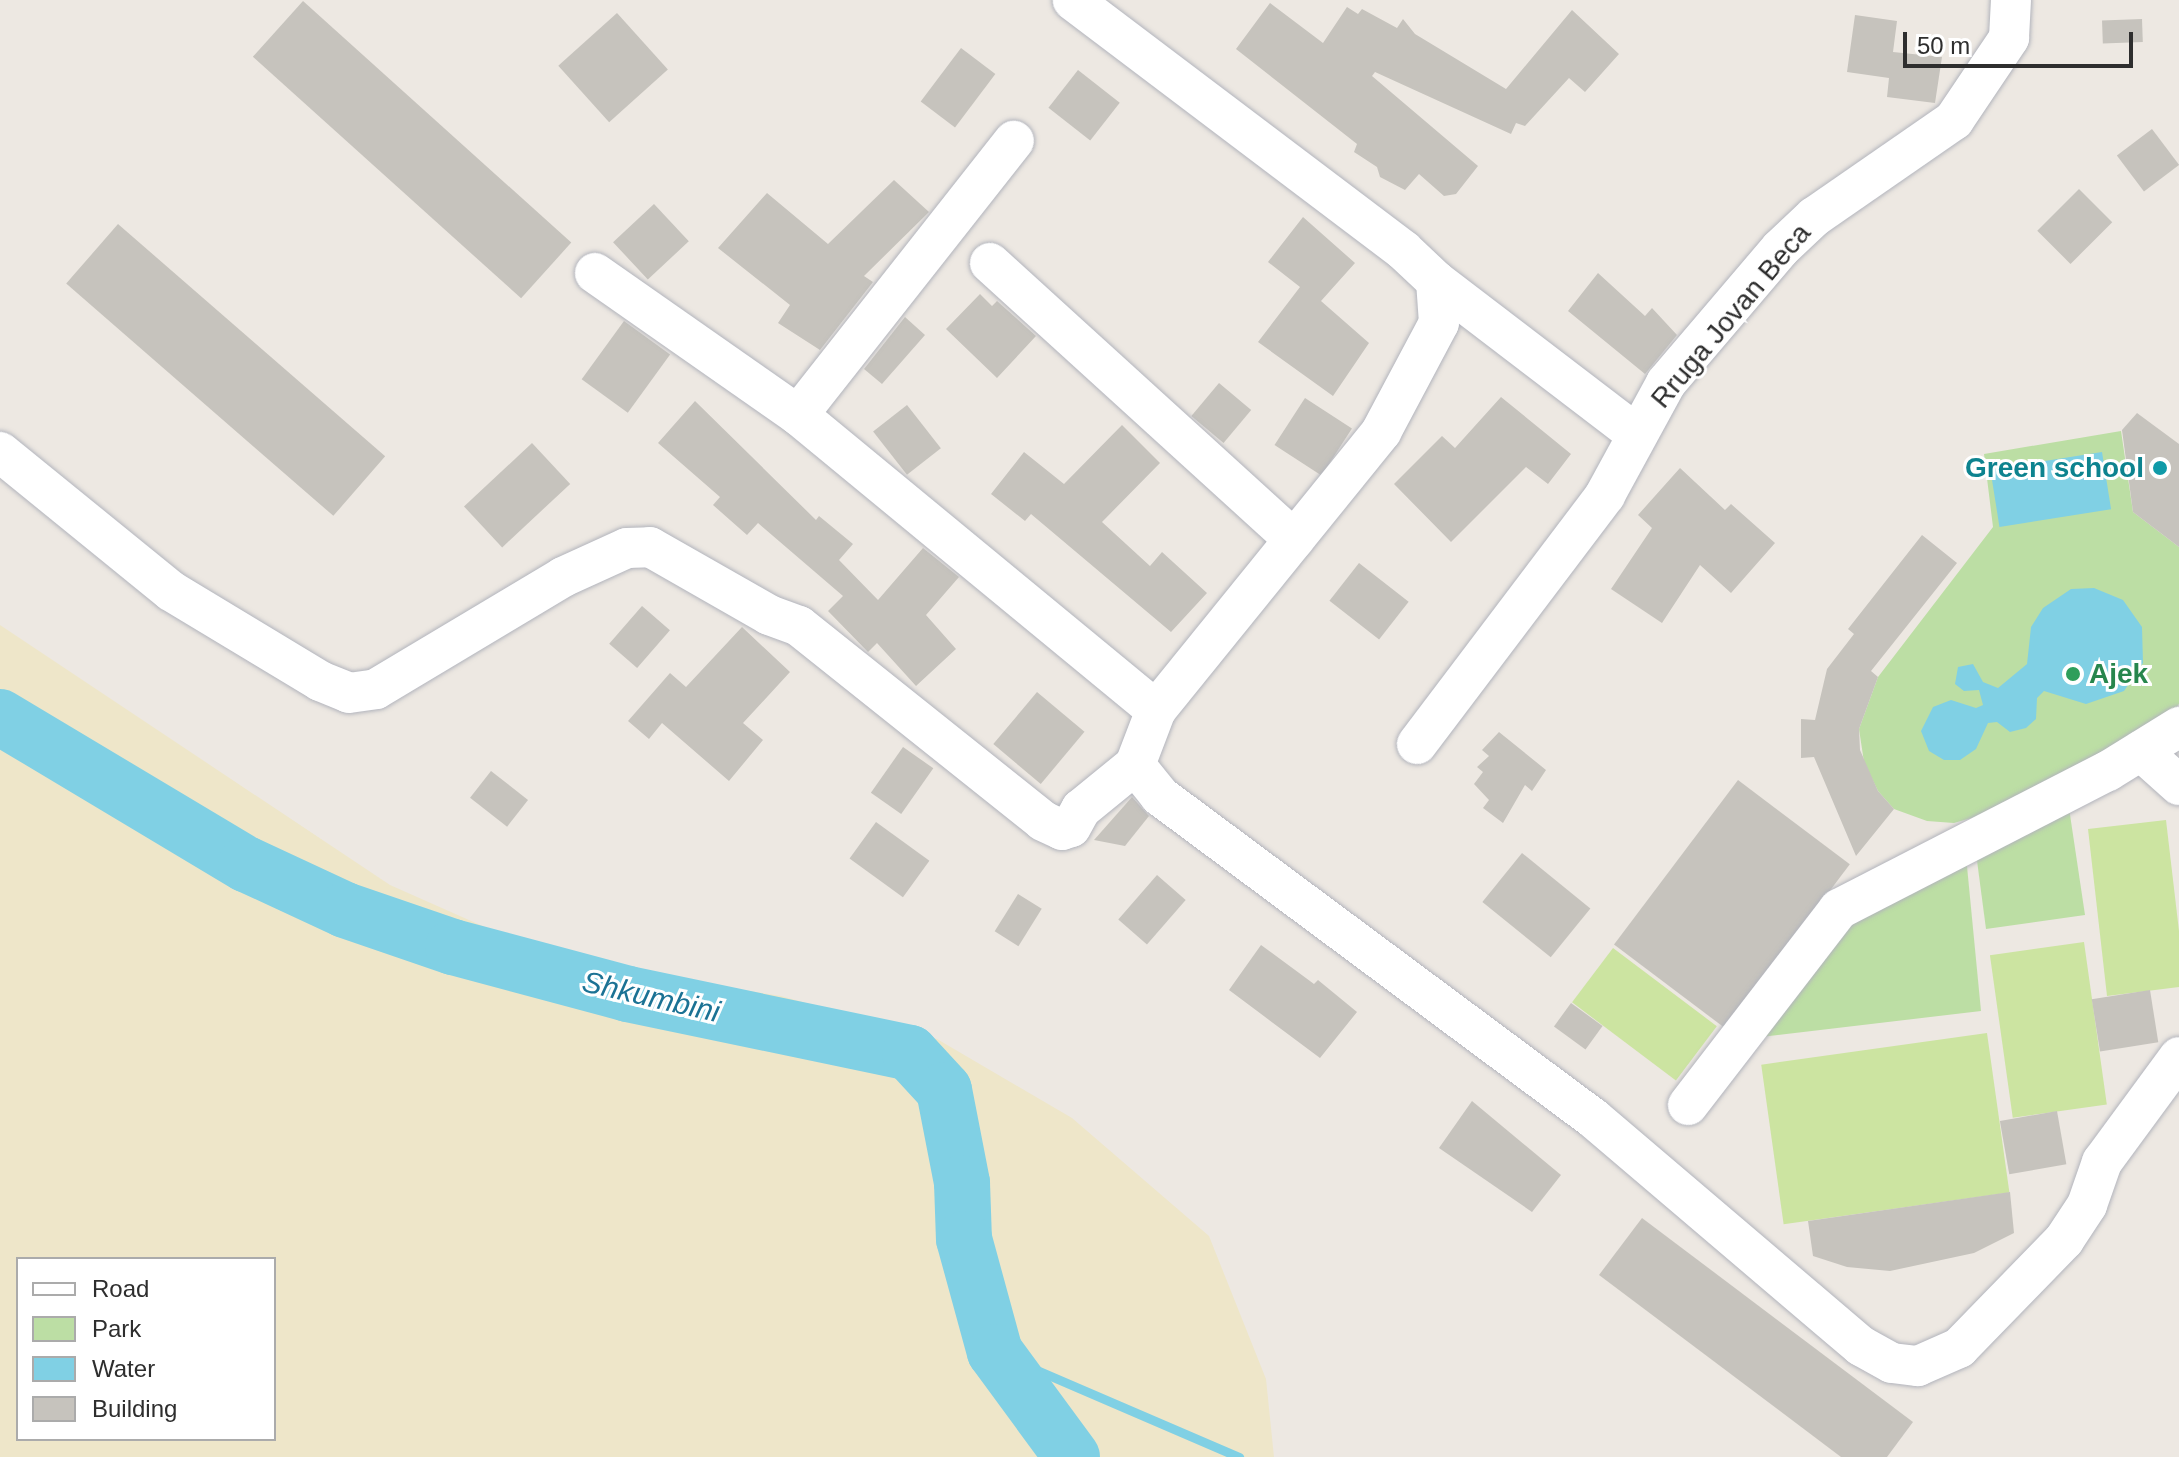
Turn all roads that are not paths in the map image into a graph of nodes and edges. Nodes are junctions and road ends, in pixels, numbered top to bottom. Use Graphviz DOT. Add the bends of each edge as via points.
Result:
graph roads {
  1 [pos="1073,0"];
  2 [pos="2011,0"];
  3 [pos="1014,141"];
  4 [pos="990,263"];
  5 [pos="595,273"];
  6 [pos="1436,281"];
  7 [pos="798,415"];
  8 [pos="1636,434"];
  9 [pos="0,452"];
  10 [pos="1294,540"];
  11 [pos="1156,710"];
  12 [pos="2179,727"];
  13 [pos="1417,744"];
  14 [pos="2141,751"];
  15 [pos="1135,765"];
  16 [pos="2179,785"];
  17 [pos="2179,1057"];
  18 [pos="1688,1105"];
  1 -- 6 [label="street" via="1403,250"];
  2 -- 8 [label="street, Rruga Jovan Beca" via="2009,38 1954,120 1814,217 1780,249 1666,383"];
  3 -- 7 [label="street"];
  4 -- 10 [label="street"];
  5 -- 7 [label="street"];
  6 -- 8 [label="street"];
  6 -- 10 [label="street" via="1439,323 1407,391 1381,432"];
  7 -- 11 [label="street"];
  8 -- 13 [label="street, Rruga Jovan Beca" via="1605,495"];
  9 -- 15 [label="street" via="171,591 335,689 376,689 563,577 627,548 650,547 769,615 799,626 1052,828 1071,827 1081,809"];
  10 -- 11 [label="street"];
  11 -- 15 [label="street"];
  12 -- 14 [label="street"];
  14 -- 16 [label="street"];
  14 -- 18 [label="street" via="1839,909"];
  15 -- 17 [label="street" via="1160,796 1593,1118 1861,1346 1892,1363 1918,1366 1959,1348 2064,1240 2087,1205 2102,1162"];
}
